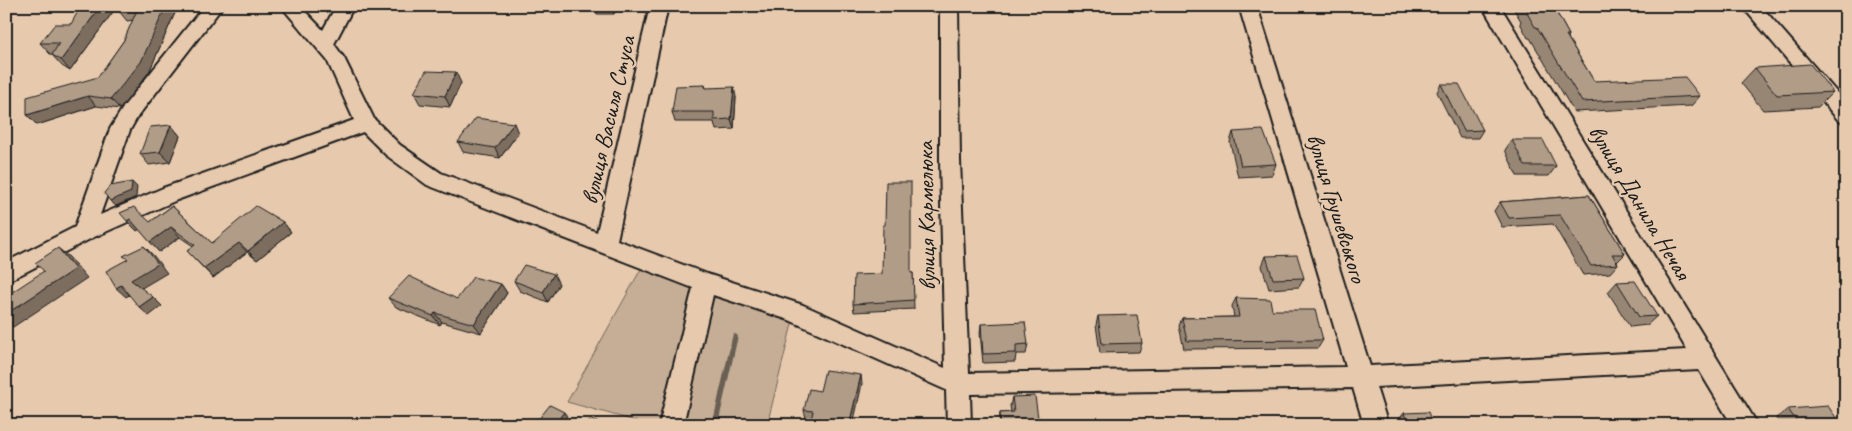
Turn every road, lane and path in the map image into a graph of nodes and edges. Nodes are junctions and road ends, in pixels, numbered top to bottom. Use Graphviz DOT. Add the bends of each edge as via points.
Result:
graph roads {
  1 [pos="214,6"];
  2 [pos="290,6"];
  3 [pos="345,6"];
  4 [pos="659,6"];
  5 [pos="949,6"];
  6 [pos="1248,6"];
  7 [pos="1491,6"];
  8 [pos="1751,6"];
  9 [pos="325,44"];
  10 [pos="1846,116"];
  11 [pos="366,123"];
  12 [pos="84,232"];
  13 [pos="605,244"];
  14 [pos="6,274"];
  15 [pos="705,283"];
  16 [pos="1704,359"];
  17 [pos="1361,377"];
  18 [pos="957,384"];
  19 [pos="671,425"];
  20 [pos="959,425"];
  21 [pos="1376,425"];
  22 [pos="1746,425"];
  1 -- 12 [label="street" via="120,129"];
  2 -- 9 [label="street"];
  3 -- 9 [label="street"];
  4 -- 13 [label="street, вулиця Василя Стуса"];
  5 -- 18 [label="street, вулиця Кармелюка"];
  6 -- 17 [label="street, вулиця Грушевського"];
  7 -- 16 [label="street, вулиця Данила Нечая"];
  8 -- 10 [label="street"];
  9 -- 11 [label="street"];
  11 -- 12 [label="street" via="170,194"];
  11 -- 13 [label="street" via="393,150 434,179"];
  12 -- 14 [label="street"];
  13 -- 15 [label="street"];
  15 -- 18 [label="street" via="795,312"];
  15 -- 19 [label="street"];
  16 -- 17 [label="street"];
  16 -- 22 [label="street, вулиця Данила Нечая"];
  17 -- 18 [label="street"];
  17 -- 21 [label="street, вулиця Грушевського"];
  18 -- 20 [label="street, вулиця Кармелюка"];
}
